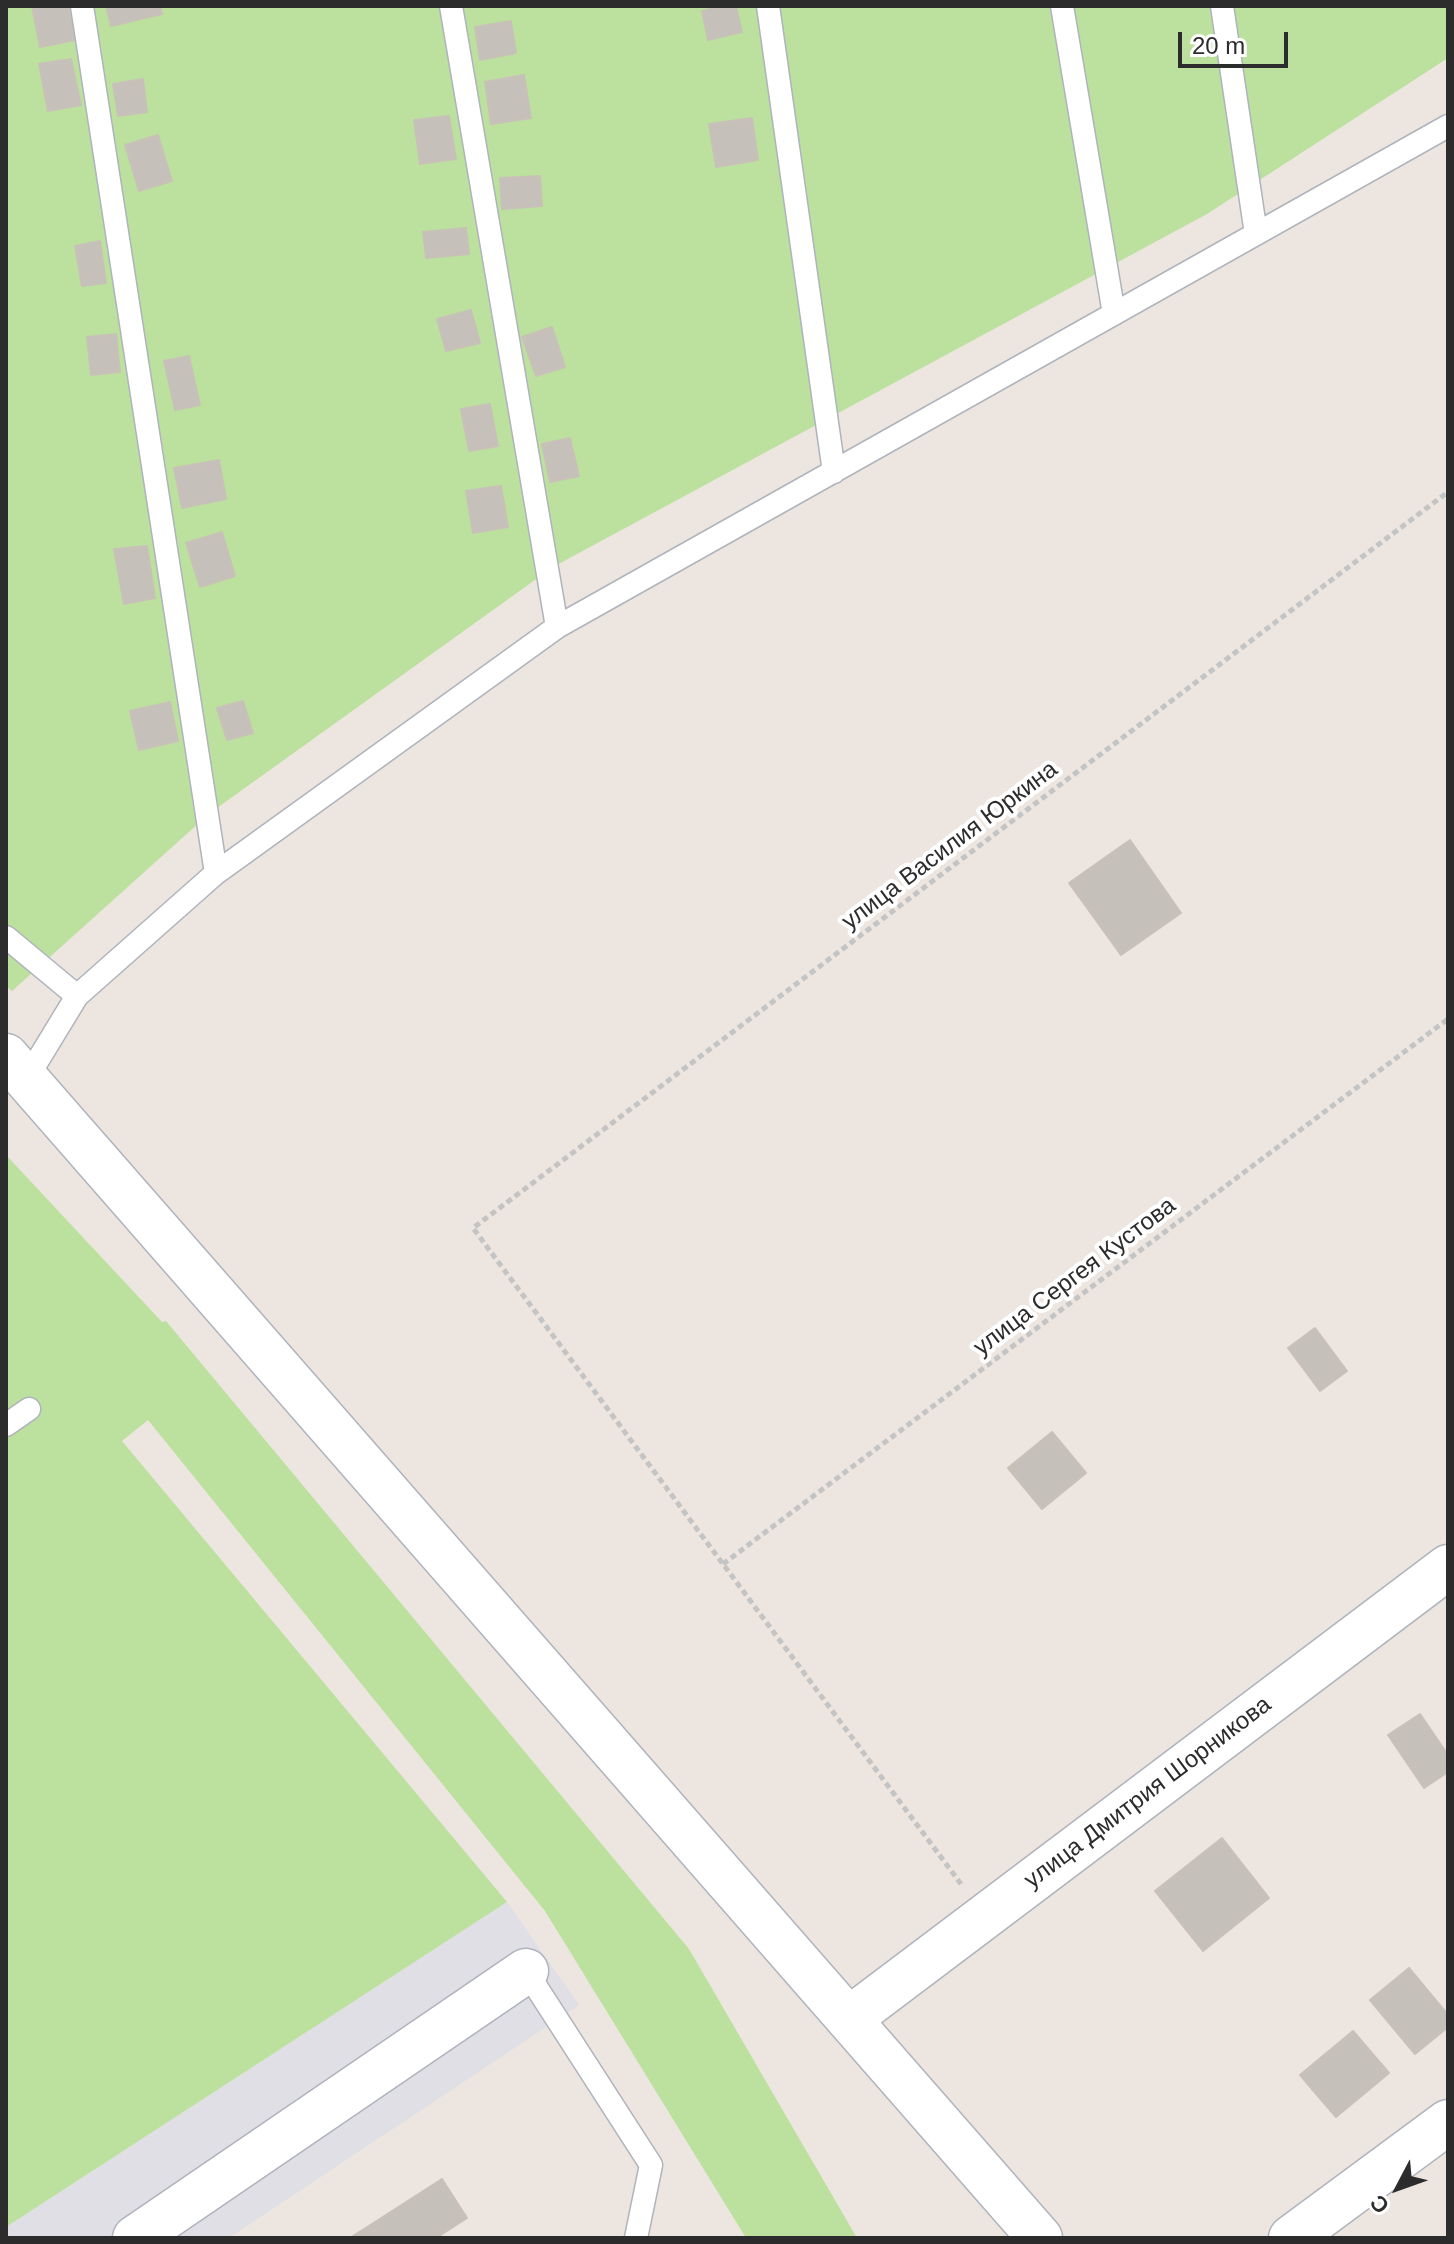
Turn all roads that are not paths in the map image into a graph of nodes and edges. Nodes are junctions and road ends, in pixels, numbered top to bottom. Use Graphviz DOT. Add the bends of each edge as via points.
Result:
graph roads {
  1 [pos="82,6"];
  2 [pos="451,6"];
  3 [pos="768,6"];
  4 [pos="1062,6"];
  5 [pos="1222,6"];
  6 [pos="1448,126"];
  7 [pos="1256,234"];
  8 [pos="1114,314"];
  9 [pos="834,472"];
  10 [pos="557,627"];
  11 [pos="216,873"];
  12 [pos="6,937"];
  13 [pos="77,996"];
  14 [pos="17,1067"];
  15 [pos="29,1409"];
  16 [pos="6,1425"];
  17 [pos="1448,1567"];
  18 [pos="526,1971"];
  19 [pos="849,2019"];
  20 [pos="1448,2122"];
  21 [pos="135,2238"];
  22 [pos="636,2238"];
  23 [pos="1040,2238"];
  24 [pos="1291,2238"];
  1 -- 11 [label="lane"];
  2 -- 10 [label="lane"];
  3 -- 9 [label="lane"];
  4 -- 8 [label="lane"];
  5 -- 7 [label="lane"];
  6 -- 7 [label="lane"];
  7 -- 8 [label="lane"];
  8 -- 9 [label="lane"];
  9 -- 10 [label="lane"];
  10 -- 11 [label="lane"];
  11 -- 13 [label="lane"];
  12 -- 13 [label="lane"];
  13 -- 14 [label="lane"];
  14 -- 19 [label="street"];
  15 -- 16 [label="lane"];
  17 -- 19 [label="street, улица Дмитрия Шорникова"];
  18 -- 21 [label="street"];
  18 -- 22 [label="lane" via="651,2165"];
  19 -- 23 [label="street"];
  20 -- 24 [label="street"];
}
